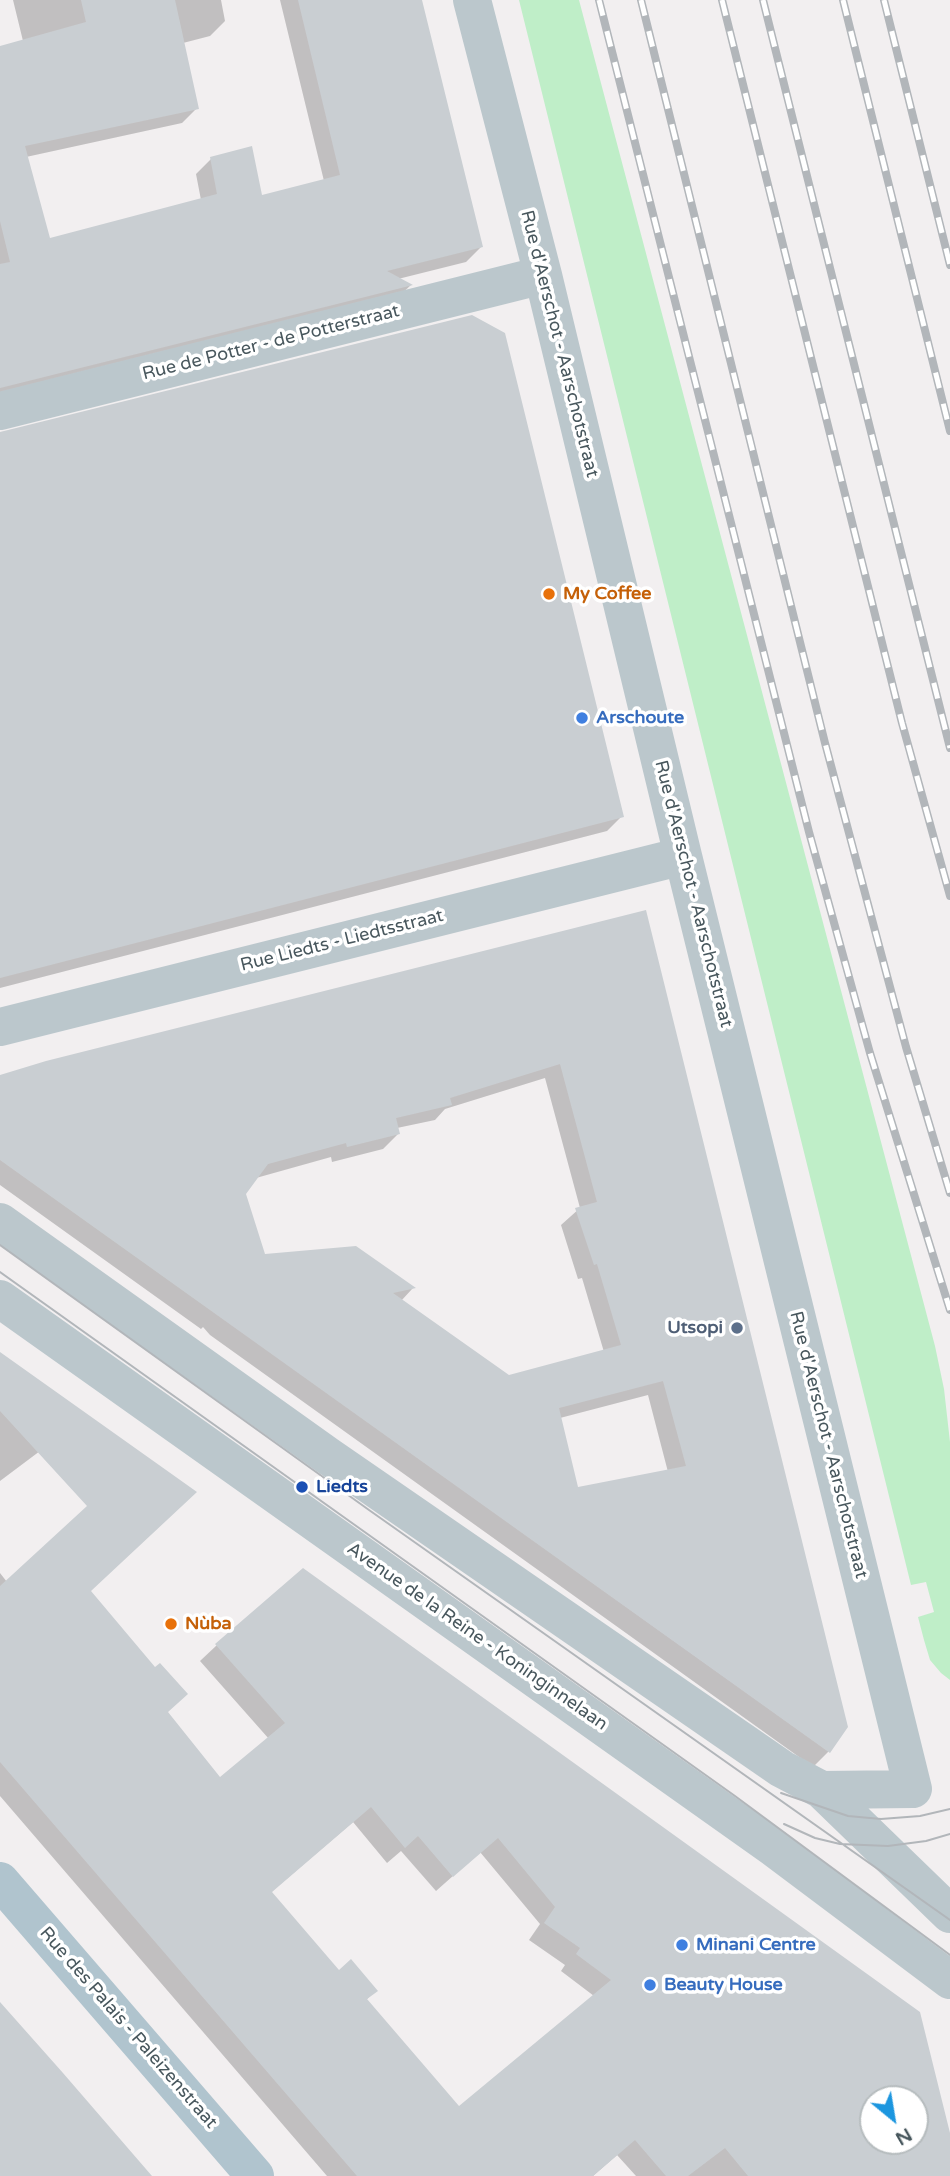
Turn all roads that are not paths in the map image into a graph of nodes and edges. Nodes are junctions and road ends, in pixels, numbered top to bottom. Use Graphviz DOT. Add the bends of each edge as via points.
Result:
graph roads {
  1 [pos="472,0"];
  2 [pos="543,275"];
  3 [pos="0,411"];
  4 [pos="683,856"];
  5 [pos="0,1027"];
  6 [pos="0,1222"];
  7 [pos="0,1299"];
  8 [pos="822,1790"];
  9 [pos="0,1881"];
  10 [pos="950,1914"];
  11 [pos="950,1979"];
  12 [pos="255,2176"];
  1 -- 2 [label="street, Rue d'Aerschot - Aarschotstraat"];
  2 -- 3 [label="street, Rue de Potter - de Potterstraat"];
  2 -- 4 [label="street, Rue d'Aerschot - Aarschotstraat"];
  4 -- 5 [label="street, Rue Liedts - Liedtsstraat"];
  4 -- 8 [label="street, Rue d'Aerschot - Aarschotstraat" via="913,1789"];
  6 -- 8 [label="street" via="327,1456 782,1769"];
  7 -- 11 [label="street, Avenue de la Reine - Koninginnelaan" via="774,1848"];
  8 -- 10 [label="street"];
  9 -- 12 [label="main road, Rue des Palais - Paleizenstraat"];
}
